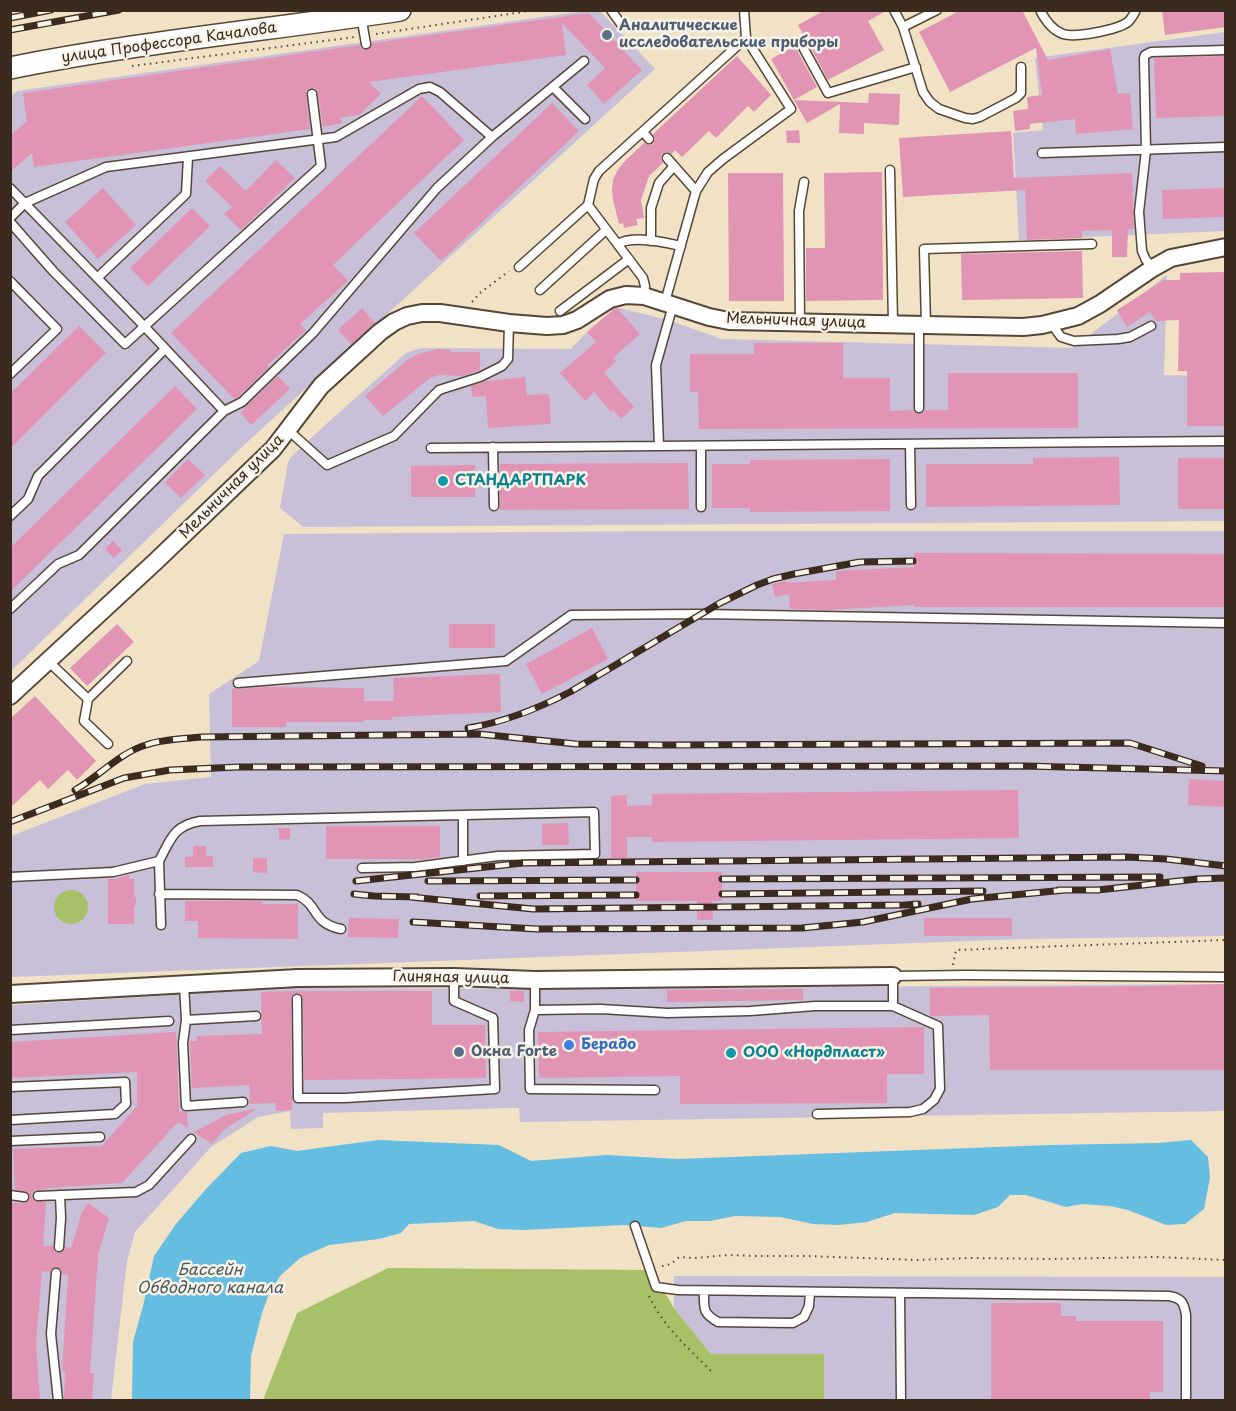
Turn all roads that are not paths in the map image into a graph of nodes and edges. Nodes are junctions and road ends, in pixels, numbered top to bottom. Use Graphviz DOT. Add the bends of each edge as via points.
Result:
graph roads {
  1 [pos="400,10"];
  2 [pos="611,10"];
  3 [pos="744,10"];
  4 [pos="894,10"];
  5 [pos="937,10"];
  6 [pos="1040,10"];
  7 [pos="1136,10"];
  8 [pos="621,24"];
  9 [pos="903,27"];
  10 [pos="746,38"];
  11 [pos="804,49"];
  12 [pos="1226,50"];
  13 [pos="584,61"];
  14 [pos="916,67"];
  15 [pos="1021,67"];
  16 [pos="10,68"];
  17 [pos="553,87"];
  18 [pos="312,94"];
  19 [pos="585,119"];
  20 [pos="492,137"];
  21 [pos="318,140"];
  22 [pos="1226,147"];
  23 [pos="1146,150"];
  24 [pos="1041,153"];
  25 [pos="188,157"];
  26 [pos="667,158"];
  27 [pos="674,166"];
  28 [pos="890,170"];
  29 [pos="804,183"];
  30 [pos="10,189"];
  31 [pos="696,191"];
  32 [pos="25,203"];
  33 [pos="588,205"];
  34 [pos="10,220"];
  35 [pos="606,230"];
  36 [pos="651,240"];
  37 [pos="618,244"];
  38 [pos="1092,244"];
  39 [pos="681,246"];
  40 [pos="1226,247"];
  41 [pos="629,259"];
  42 [pos="519,267"];
  43 [pos="1153,268"];
  44 [pos="97,278"];
  45 [pos="10,281"];
  46 [pos="540,290"];
  47 [pos="644,296"];
  48 [pos="669,303"];
  49 [pos="560,311"];
  50 [pos="800,322"];
  51 [pos="509,323"];
  52 [pos="1051,323"];
  53 [pos="893,324"];
  54 [pos="923,325"];
  55 [pos="144,326"];
  56 [pos="1151,326"];
  57 [pos="165,349"];
  58 [pos="10,374"];
  59 [pos="919,408"];
  60 [pos="224,411"];
  61 [pos="288,430"];
  62 [pos="1226,441"];
  63 [pos="910,444"];
  64 [pos="659,446"];
  65 [pos="701,446"];
  66 [pos="493,447"];
  67 [pos="431,448"];
  68 [pos="911,505"];
  69 [pos="494,506"];
  70 [pos="702,507"];
  71 [pos="10,516"];
  72 [pos="10,609"];
  73 [pos="1226,623"];
  74 [pos="48,661"];
  75 [pos="127,661"];
  76 [pos="238,683"];
  77 [pos="10,696"];
  78 [pos="88,699"];
  79 [pos="108,744"];
  80 [pos="463,815"];
  81 [pos="159,861"];
  82 [pos="463,861"];
  83 [pos="362,868"];
  84 [pos="10,877"];
  85 [pos="159,894"];
  86 [pos="161,925"];
  87 [pos="341,929"];
  88 [pos="454,976"];
  89 [pos="893,976"];
  90 [pos="1226,977"];
  91 [pos="535,980"];
  92 [pos="184,985"];
  93 [pos="10,993"];
  94 [pos="297,999"];
  95 [pos="893,1006"];
  96 [pos="535,1010"];
  97 [pos="256,1016"];
  98 [pos="186,1020"];
  99 [pos="169,1021"];
  100 [pos="10,1030"];
  101 [pos="125,1082"];
  102 [pos="137,1082"];
  103 [pos="10,1087"];
  104 [pos="655,1090"];
  105 [pos="243,1102"];
  106 [pos="817,1114"];
  107 [pos="10,1120"];
  108 [pos="100,1137"];
  109 [pos="191,1139"];
  110 [pos="10,1141"];
  111 [pos="60,1195"];
  112 [pos="10,1196"];
  113 [pos="38,1196"];
  114 [pos="24,1197"];
  115 [pos="634,1226"];
  116 [pos="59,1247"];
  117 [pos="56,1273"];
  118 [pos="704,1291"];
  119 [pos="810,1292"];
  120 [pos="900,1293"];
  121 [pos="58,1401"];
  122 [pos="901,1401"];
  123 [pos="1186,1401"];
  1 -- 16 [label="street, улица Профессора Качалова" via="364,32 126,48"];
  2 -- 8 [label="lane"];
  3 -- 10 [label="lane"];
  4 -- 9 [label="lane"];
  5 -- 9 [label="lane"];
  6 -- 7 [label="lane" via="1050,26 1062,34 1076,36 1117,28 1129,21"];
  9 -- 14 [label="lane"];
  10 -- 31 [label="lane" via="791,109 708,171"];
  10 -- 33 [label="lane" via="646,135 599,171"];
  11 -- 14 [label="lane" via="828,93"];
  12 -- 23 [label="lane" via="1145,55"];
  13 -- 17 [label="lane"];
  14 -- 15 [label="lane" via="930,102 939,110 973,119 1021,93"];
  17 -- 19 [label="lane"];
  17 -- 20 [label="lane"];
  18 -- 21 [label="lane"];
  20 -- 21 [label="lane" via="441,92 430,87 419,89 336,137"];
  20 -- 60 [label="lane" via="437,188 313,333 242,402"];
  21 -- 25 [label="lane"];
  21 -- 55 [label="lane" via="321,166"];
  22 -- 23 [label="lane"];
  23 -- 24 [label="lane"];
  23 -- 43 [label="lane" via="1139,212 1142,251"];
  25 -- 32 [label="lane" via="106,167"];
  25 -- 44 [label="lane" via="186,194"];
  26 -- 27 [label="lane"];
  27 -- 31 [label="lane"];
  27 -- 36 [label="lane" via="659,183 651,208"];
  28 -- 53 [label="lane"];
  29 -- 50 [label="lane" via="799,211"];
  30 -- 32 [label="lane"];
  31 -- 39 [label="lane"];
  32 -- 34 [label="lane"];
  32 -- 44 [label="lane"];
  33 -- 35 [label="lane"];
  33 -- 42 [label="lane"];
  34 -- 55 [label="lane" via="53,272 125,344"];
  35 -- 37 [label="lane"];
  35 -- 46 [label="lane"];
  36 -- 37 [label="lane"];
  36 -- 39 [label="lane"];
  37 -- 41 [label="lane"];
  38 -- 54 [label="lane" via="924,249"];
  39 -- 48 [label="lane"];
  40 -- 43 [label="street, Мельничная улица" via="1171,258"];
  41 -- 47 [label="lane" via="643,278"];
  41 -- 49 [label="lane"];
  43 -- 52 [label="street, Мельничная улица" via="1078,316"];
  44 -- 55 [label="lane"];
  45 -- 58 [label="lane" via="57,329"];
  47 -- 48 [label="street, Мельничная улица"];
  47 -- 51 [label="street, Мельничная улица" via="610,298 563,325"];
  48 -- 50 [label="street, Мельничная улица" via="729,321"];
  48 -- 64 [label="lane" via="657,365"];
  50 -- 53 [label="street, Мельничная улица"];
  51 -- 61 [label="street, Мельничная улица" via="422,313 394,322 321,386"];
  51 -- 61 [label="lane" via="508,359 502,366 439,390 394,436 327,465"];
  52 -- 54 [label="street, Мельничная улица" via="1023,327"];
  52 -- 56 [label="lane" via="1061,337 1074,341 1130,337"];
  53 -- 54 [label="street, Мельничная улица"];
  54 -- 59 [label="lane"];
  55 -- 57 [label="lane"];
  57 -- 60 [label="lane"];
  57 -- 71 [label="lane" via="38,476 28,499"];
  60 -- 72 [label="lane" via="79,555 58,564"];
  61 -- 74 [label="street, Мельничная улица" via="256,466"];
  62 -- 63 [label="lane"];
  63 -- 65 [label="lane"];
  63 -- 68 [label="lane"];
  64 -- 65 [label="lane"];
  64 -- 66 [label="lane"];
  65 -- 70 [label="lane"];
  66 -- 67 [label="lane"];
  66 -- 69 [label="lane"];
  73 -- 76 [label="lane" via="571,615 506,661"];
  74 -- 77 [label="street, Мельничная улица"];
  74 -- 78 [label="lane"];
  75 -- 78 [label="lane"];
  78 -- 79 [label="lane" via="84,721"];
  80 -- 81 [label="lane" via="200,821 176,831"];
  80 -- 82 [label="lane"];
  80 -- 82 [label="lane" via="594,812 595,854 498,856"];
  81 -- 84 [label="lane" via="113,872"];
  81 -- 85 [label="lane"];
  82 -- 83 [label="lane"];
  85 -- 86 [label="lane"];
  85 -- 87 [label="lane" via="297,895 305,898 321,921"];
  88 -- 91 [label="street, Глиняная улица"];
  88 -- 92 [label="street, Глиняная улица" via="298,978"];
  88 -- 94 [label="lane" via="454,1001 493,1018 495,1089 298,1098"];
  89 -- 90 [label="lane"];
  89 -- 91 [label="street, Глиняная улица"];
  89 -- 95 [label="lane"];
  91 -- 96 [label="lane"];
  92 -- 93 [label="street, Глиняная улица"];
  92 -- 98 [label="lane"];
  95 -- 96 [label="lane" via="667,1012"];
  95 -- 106 [label="lane" via="938,1026 940,1089 934,1100 923,1109 910,1112"];
  96 -- 104 [label="lane" via="529,1030 530,1089"];
  97 -- 98 [label="lane"];
  98 -- 105 [label="lane" via="186,1106"];
  99 -- 100 [label="lane"];
  101 -- 102 [label="lane"];
  101 -- 103 [label="lane"];
  101 -- 107 [label="lane" via="126,1104 115,1114"];
  108 -- 110 [label="lane"];
  109 -- 111 [label="lane" via="149,1185 136,1192"];
  111 -- 113 [label="lane"];
  111 -- 116 [label="lane"];
  112 -- 114 [label="lane"];
  115 -- 118 [label="lane" via="656,1287"];
  117 -- 121 [label="lane" via="51,1334"];
  118 -- 119 [label="lane"];
  118 -- 119 [label="lane" via="704,1308 709,1317 718,1322 761,1323 793,1323 804,1317"];
  119 -- 120 [label="lane"];
  120 -- 122 [label="lane"];
  120 -- 123 [label="lane" via="1179,1298 1186,1315"];
}
